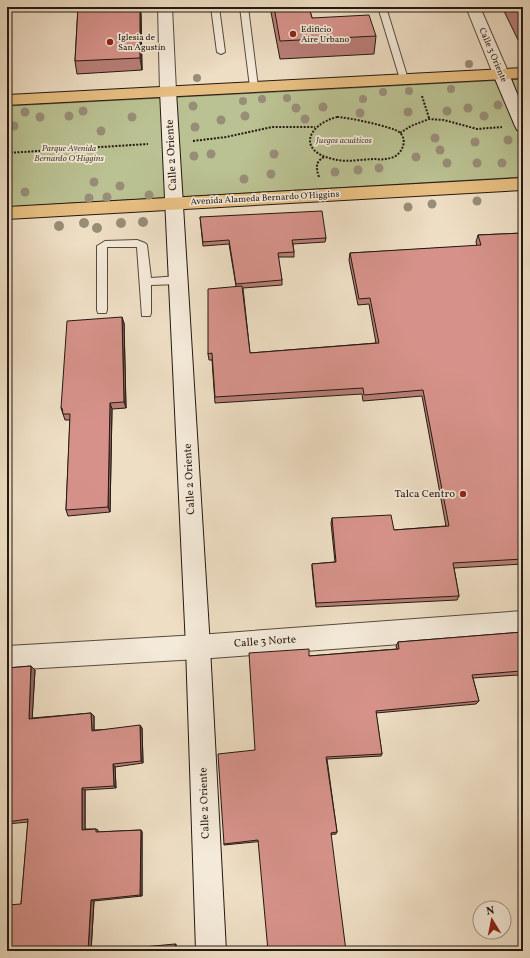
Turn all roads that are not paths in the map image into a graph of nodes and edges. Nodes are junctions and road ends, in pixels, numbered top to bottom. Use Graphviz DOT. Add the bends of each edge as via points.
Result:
graph roads {
  1 [pos="165,7"];
  2 [pos="215,7"];
  3 [pos="244,7"];
  4 [pos="382,7"];
  5 [pos="472,7"];
  6 [pos="221,52"];
  7 [pos="523,73"];
  8 [pos="501,74"];
  9 [pos="404,79"];
  10 [pos="254,87"];
  11 [pos="168,91"];
  12 [pos="7,100"];
  13 [pos="523,126"];
  14 [pos="523,184"];
  15 [pos="175,203"];
  16 [pos="7,213"];
  17 [pos="179,280"];
  18 [pos="146,282"];
  19 [pos="102,310"];
  20 [pos="146,313"];
  21 [pos="523,623"];
  22 [pos="198,647"];
  23 [pos="7,658"];
  24 [pos="211,951"];
  1 -- 11 [label="street, Calle 2 Oriente"];
  2 -- 6 [label="lane"];
  3 -- 10 [label="lane"];
  4 -- 9 [label="lane"];
  5 -- 8 [label="street, Calle 3 Oriente"];
  7 -- 8 [label="main road"];
  8 -- 9 [label="main road"];
  8 -- 13 [label="street, Calle 3 Oriente"];
  9 -- 10 [label="main road"];
  10 -- 11 [label="main road"];
  11 -- 12 [label="main road"];
  11 -- 15 [label="street, Calle 2 Oriente"];
  14 -- 15 [label="main road, Avenida Alameda Bernardo O'Higgins"];
  15 -- 16 [label="main road, Avenida Alameda Bernardo O'Higgins"];
  15 -- 17 [label="street, Calle 2 Oriente"];
  17 -- 18 [label="lane"];
  17 -- 22 [label="street, Calle 2 Oriente"];
  18 -- 19 [label="lane" via="142,245 105,244 102,246"];
  18 -- 20 [label="lane"];
  21 -- 22 [label="street, Calle 3 Norte"];
  22 -- 23 [label="street, Calle 3 Norte"];
  22 -- 24 [label="street, Calle 2 Oriente"];
}
